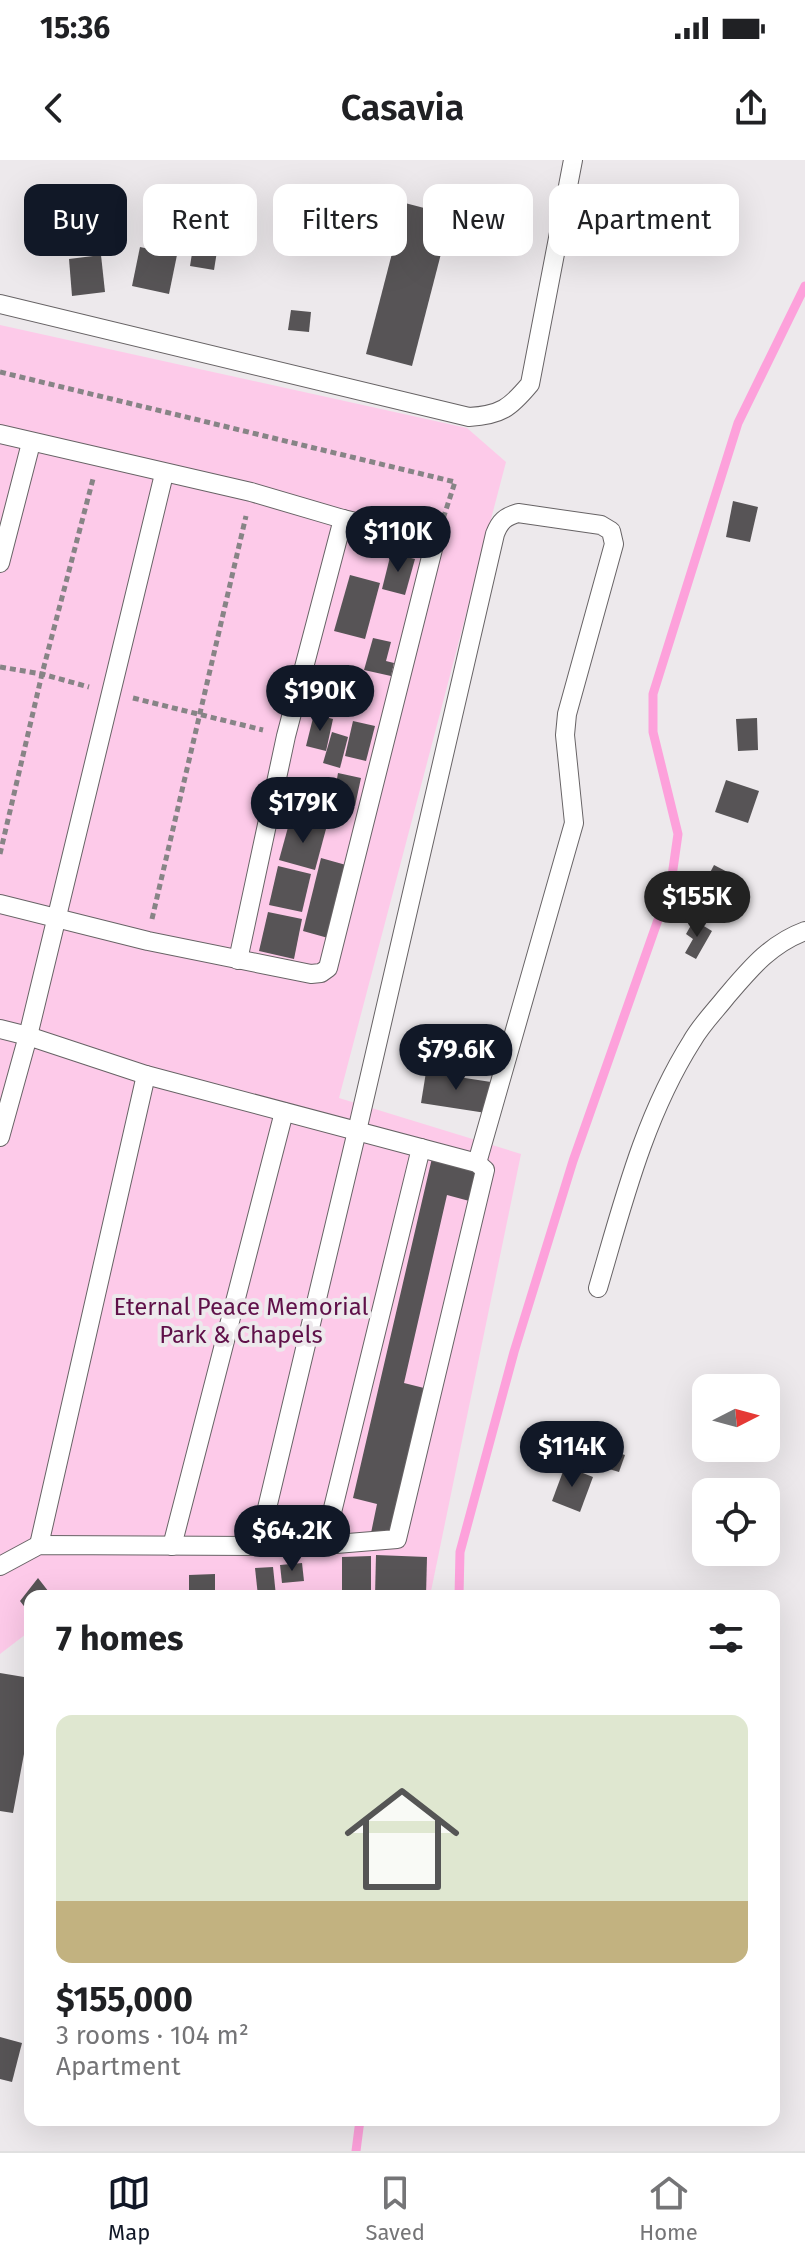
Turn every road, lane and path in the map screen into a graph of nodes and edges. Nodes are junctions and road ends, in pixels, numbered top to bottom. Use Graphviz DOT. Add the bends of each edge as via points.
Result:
graph roads {
  1 [pos="573,160"];
  2 [pos="0,304"];
  3 [pos="0,372"];
  4 [pos="0,434"];
  5 [pos="31,443"];
  6 [pos="98,459"];
  7 [pos="164,474"];
  8 [pos="251,492"];
  9 [pos="343,519"];
  10 [pos="435,541"];
  11 [pos="0,563"];
  12 [pos="0,667"];
  13 [pos="42,674"];
  14 [pos="111,694"];
  15 [pos="199,713"];
  16 [pos="286,736"];
  17 [pos="0,854"];
  18 [pos="0,904"];
  19 [pos="56,918"];
  20 [pos="805,931"];
  21 [pos="148,941"];
  22 [pos="238,960"];
  23 [pos="0,1029"];
  24 [pos="28,1036"];
  25 [pos="146,1075"];
  26 [pos="284,1112"];
  27 [pos="357,1131"];
  28 [pos="0,1137"];
  29 [pos="421,1148"];
  30 [pos="477,1163"];
  31 [pos="598,1288"];
  32 [pos="39,1545"];
  33 [pos="324,1545"];
  34 [pos="172,1546"];
  35 [pos="258,1546"];
  36 [pos="0,1566"];
  1 -- 2 [label="lane" via="530,384 512,406 492,416 469,417"];
  3 -- 10 [label="path" via="455,482"];
  4 -- 5 [label="lane"];
  5 -- 6 [label="lane"];
  5 -- 11 [label="lane"];
  6 -- 7 [label="lane"];
  6 -- 13 [label="path"];
  7 -- 8 [label="lane"];
  7 -- 14 [label="lane"];
  8 -- 9 [label="lane"];
  8 -- 15 [label="path"];
  9 -- 10 [label="lane"];
  9 -- 16 [label="lane"];
  10 -- 22 [label="lane" via="328,968 311,974"];
  12 -- 13 [label="path"];
  13 -- 14 [label="path"];
  13 -- 17 [label="path"];
  14 -- 15 [label="path"];
  14 -- 19 [label="lane"];
  15 -- 16 [label="path"];
  15 -- 21 [label="path"];
  16 -- 22 [label="lane"];
  18 -- 19 [label="lane"];
  19 -- 21 [label="lane"];
  19 -- 24 [label="lane"];
  20 -- 31 [label="lane" via="786,938 753,965 692,1039 637,1152"];
  21 -- 22 [label="lane"];
  23 -- 24 [label="lane"];
  24 -- 25 [label="lane"];
  24 -- 28 [label="lane"];
  25 -- 26 [label="lane"];
  25 -- 32 [label="lane"];
  26 -- 27 [label="lane"];
  26 -- 34 [label="lane"];
  27 -- 29 [label="lane"];
  27 -- 30 [label="lane" via="499,522 518,513 601,525 611,531 614,544 565,735 574,823"];
  27 -- 35 [label="lane"];
  29 -- 30 [label="lane"];
  29 -- 33 [label="lane"];
  30 -- 33 [label="lane" via="485,1170 482,1185 400,1534 395,1540"];
  32 -- 34 [label="lane"];
  32 -- 36 [label="lane"];
  33 -- 35 [label="lane"];
  34 -- 35 [label="lane"];
}
